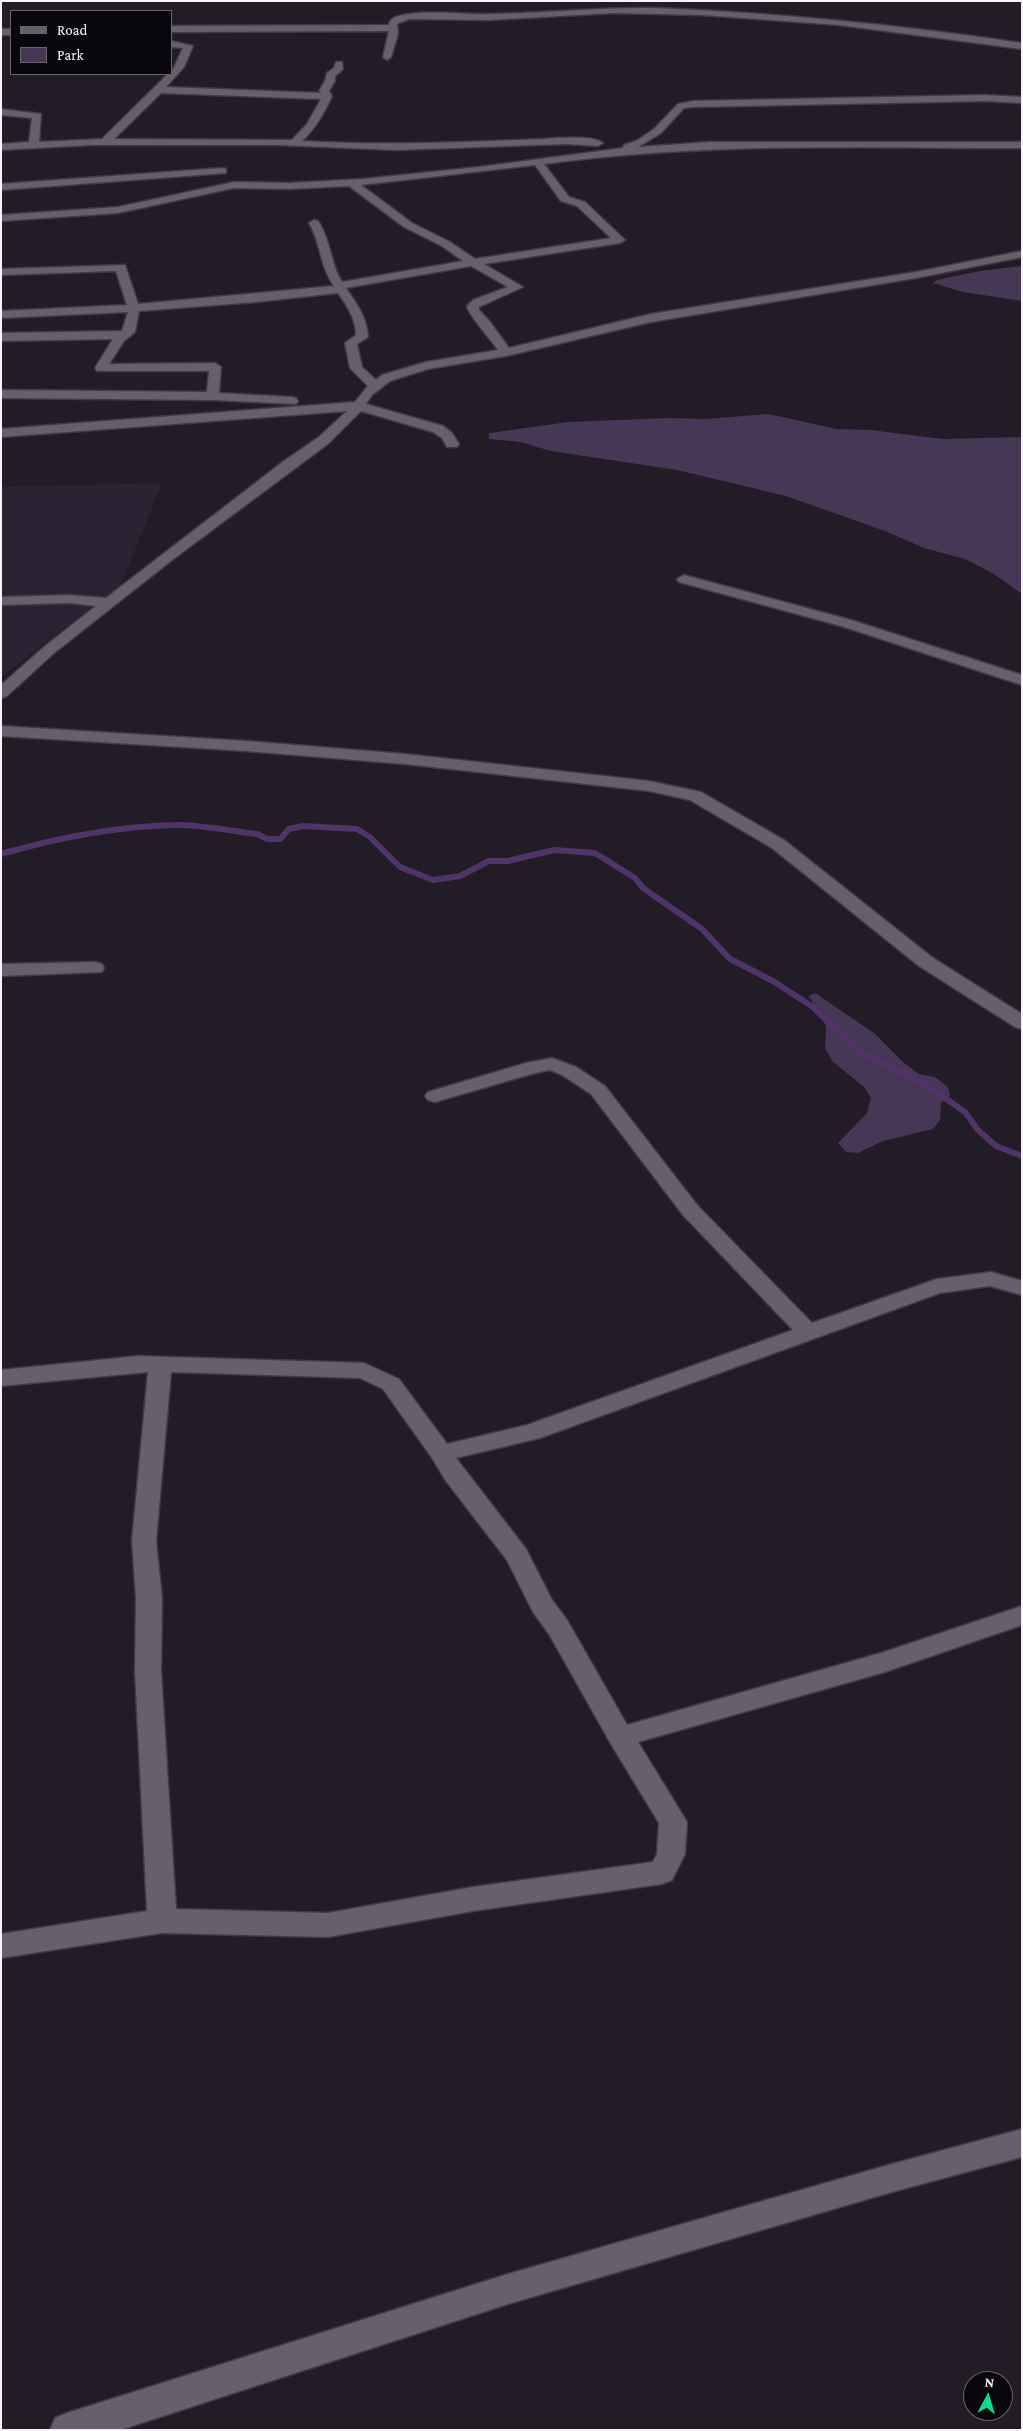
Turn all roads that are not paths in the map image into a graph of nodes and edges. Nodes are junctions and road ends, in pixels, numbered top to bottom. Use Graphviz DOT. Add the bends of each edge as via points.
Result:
graph roads {
  1 [pos="392,28"];
  2 [pos="172,30"];
  3 [pos="172,44"];
  4 [pos="1022,46"];
  5 [pos="387,56"];
  6 [pos="338,64"];
  7 [pos="161,90"];
  8 [pos="327,96"];
  9 [pos="1022,100"];
  10 [pos="1,112"];
  11 [pos="105,142"];
  12 [pos="295,142"];
  13 [pos="34,145"];
  14 [pos="1022,145"];
  15 [pos="1,147"];
  16 [pos="626,149"];
  17 [pos="538,162"];
  18 [pos="222,171"];
  19 [pos="352,183"];
  20 [pos="1,187"];
  21 [pos="1,218"];
  22 [pos="314,223"];
  23 [pos="1022,254"];
  24 [pos="473,263"];
  25 [pos="1,272"];
  26 [pos="340,288"];
  27 [pos="134,310"];
  28 [pos="1,315"];
  29 [pos="125,335"];
  30 [pos="1,337"];
  31 [pos="506,352"];
  32 [pos="376,386"];
  33 [pos="1,394"];
  34 [pos="213,396"];
  35 [pos="358,406"];
  36 [pos="1,433"];
  37 [pos="452,444"];
  38 [pos="684,579"];
  39 [pos="1,601"];
  40 [pos="109,602"];
  41 [pos="1022,680"];
  42 [pos="1,693"];
  43 [pos="1,731"];
  44 [pos="95,968"];
  45 [pos="1,970"];
  46 [pos="1022,1023"];
  47 [pos="435,1096"];
  48 [pos="1022,1288"];
  49 [pos="806,1332"];
  50 [pos="160,1364"];
  51 [pos="1,1378"];
  52 [pos="442,1453"];
  53 [pos="1022,1615"];
  54 [pos="620,1737"];
  55 [pos="162,1921"];
  56 [pos="1,1946"];
  57 [pos="1022,2143"];
  58 [pos="67,2430"];
  1 -- 2 [label="street"];
  1 -- 4 [label="street" via="395,19 405,16 490,17 654,11 847,24"];
  1 -- 5 [label="street" via="394,34"];
  3 -- 7 [label="street" via="189,46 181,65"];
  6 -- 8 [label="street" via="324,91"];
  7 -- 8 [label="street"];
  7 -- 11 [label="street"];
  8 -- 12 [label="street" via="311,127"];
  9 -- 16 [label="street" via="693,104 680,106 670,122 636,146"];
  10 -- 13 [label="street" via="38,116"];
  11 -- 12 [label="street"];
  11 -- 13 [label="street"];
  12 -- 16 [label="street" via="396,147 576,141"];
  13 -- 15 [label="street"];
  14 -- 16 [label="street" via="710,145"];
  16 -- 17 [label="street"];
  17 -- 19 [label="street"];
  17 -- 24 [label="street" via="565,199 581,204 620,240"];
  18 -- 20 [label="street"];
  19 -- 21 [label="street" via="234,185 118,210"];
  19 -- 24 [label="street" via="408,224 459,251"];
  22 -- 26 [label="street" via="325,242 331,273"];
  23 -- 31 [label="street" via="651,318"];
  24 -- 26 [label="street"];
  24 -- 31 [label="street" via="517,287 473,306 473,311"];
  25 -- 27 [label="street" via="121,267"];
  26 -- 27 [label="street"];
  26 -- 32 [label="street" via="363,326 362,337 352,342 356,368"];
  27 -- 28 [label="street"];
  27 -- 29 [label="street" via="129,332"];
  29 -- 30 [label="street"];
  29 -- 34 [label="street" via="101,368 215,367"];
  31 -- 32 [label="street" via="426,366 386,378"];
  32 -- 35 [label="street"];
  33 -- 34 [label="street"];
  34 -- 35 [label="street"];
  35 -- 36 [label="street"];
  35 -- 37 [label="street" via="438,429"];
  35 -- 40 [label="street" via="324,440"];
  38 -- 41 [label="street" via="846,623"];
  39 -- 40 [label="street" via="69,599"];
  40 -- 42 [label="street"];
  43 -- 46 [label="street" via="405,759 649,786 695,796 778,844 926,962"];
  44 -- 45 [label="street"];
  47 -- 49 [label="street" via="533,1067 552,1064 569,1071 598,1090 690,1210"];
  48 -- 49 [label="street" via="991,1279 938,1286"];
  49 -- 52 [label="street" via="532,1432"];
  50 -- 51 [label="street"];
  50 -- 52 [label="street" via="364,1370 390,1384"];
  50 -- 55 [label="street" via="144,1541"];
  52 -- 54 [label="street" via="454,1475 517,1555 542,1605 558,1627"];
  53 -- 54 [label="street" via="885,1662"];
  54 -- 55 [label="street" via="673,1822 670,1854 662,1872 473,1899 328,1925"];
  55 -- 56 [label="street"];
  57 -- 58 [label="street" via="508,2289"];
}
